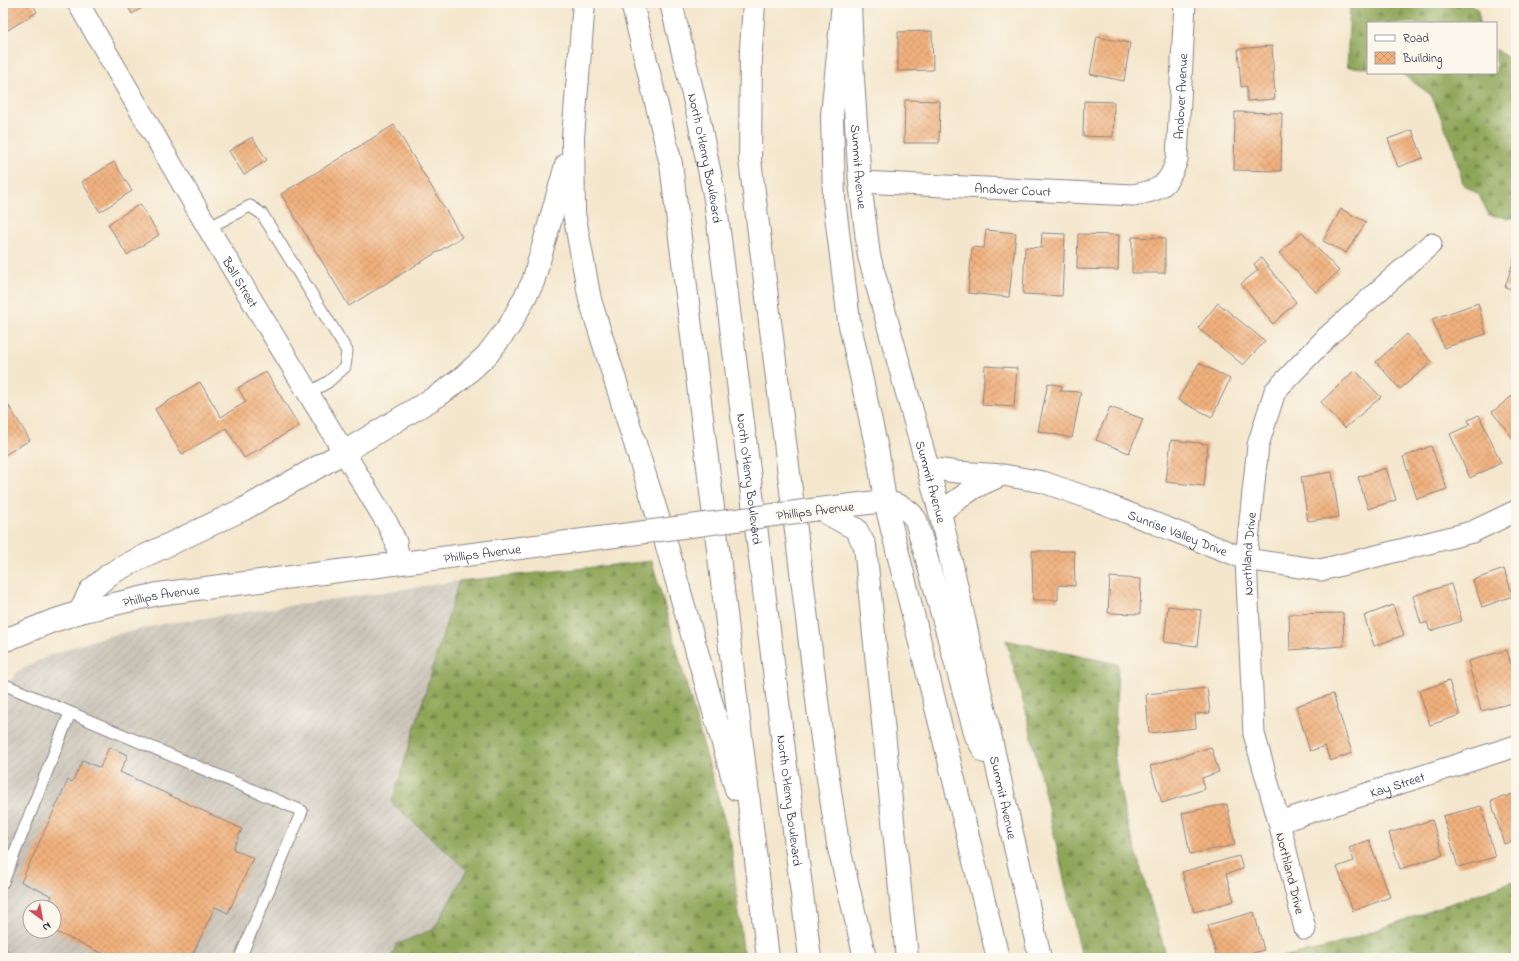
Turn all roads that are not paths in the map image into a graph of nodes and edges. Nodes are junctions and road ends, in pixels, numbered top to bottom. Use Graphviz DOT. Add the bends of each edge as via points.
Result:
graph roads {
  1 [pos="78,3"];
  2 [pos="584,3"];
  3 [pos="632,3"];
  4 [pos="672,3"];
  5 [pos="754,3"];
  6 [pos="843,3"];
  7 [pos="850,3"];
  8 [pos="1184,3"];
  9 [pos="573,137"];
  10 [pos="860,182"];
  11 [pos="1164,186"];
  12 [pos="208,228"];
  13 [pos="1431,244"];
  14 [pos="309,393"];
  15 [pos="344,452"];
  16 [pos="928,468"];
  17 [pos="1003,475"];
  18 [pos="885,501"];
  19 [pos="818,509"];
  20 [pos="1516,511"];
  21 [pos="940,512"];
  22 [pos="1246,558"];
  23 [pos="399,562"];
  24 [pos="80,612"];
  25 [pos="3,641"];
  26 [pos="3,684"];
  27 [pos="70,713"];
  28 [pos="1516,746"];
  29 [pos="1001,781"];
  30 [pos="1279,822"];
  31 [pos="755,857"];
  32 [pos="3,882"];
  33 [pos="1305,928"];
  34 [pos="3,954"];
  35 [pos="6,958"];
  36 [pos="240,958"];
  37 [pos="768,958"];
  38 [pos="810,958"];
  39 [pos="865,958"];
  40 [pos="907,958"];
  41 [pos="998,958"];
  42 [pos="1040,958"];
  1 -- 12 [label="street, Ball Street"];
  2 -- 9 [label="main road"];
  3 -- 31 [label="main road" via="671,164"];
  4 -- 38 [label="main road, North O'Henry Boulevard" via="714,199"];
  5 -- 39 [label="main road" via="750,160 821,732 838,844"];
  6 -- 18 [label="main road, Summit Avenue" via="832,115 834,199 849,321 878,454"];
  7 -- 10 [label="main road, Summit Avenue"];
  8 -- 11 [label="street, Andover Avenue" via="1177,159 1173,174"];
  9 -- 15 [label="main road" via="533,282 510,325 487,355 462,378 439,395"];
  9 -- 31 [label="main road" via="574,213 590,300 664,536"];
  10 -- 11 [label="street, Andover Court" via="1134,196 1151,193"];
  10 -- 16 [label="main road, Summit Avenue" via="869,256"];
  12 -- 14 [label="street, Ball Street"];
  12 -- 14 [label="lane" via="250,206 262,214 336,333 347,351 345,367 328,382"];
  13 -- 22 [label="street, Northland Drive" via="1327,337 1275,391 1258,445"];
  14 -- 15 [label="street, Ball Street"];
  15 -- 23 [label="street, Ball Street" via="387,523 396,542"];
  15 -- 24 [label="main road" via="244,510 110,574 90,591"];
  16 -- 17 [label="street, Sunrise Valley Drive"];
  16 -- 21 [label="main road, Summit Avenue"];
  17 -- 21 [label="street" via="974,488"];
  17 -- 22 [label="street, Sunrise Valley Drive" via="1043,482"];
  18 -- 19 [label="main road, Phillips Avenue"];
  18 -- 29 [label="main road" via="912,512 916,520 976,736"];
  18 -- 41 [label="main road, Summit Avenue"];
  19 -- 23 [label="main road, Phillips Avenue, bridge"];
  19 -- 40 [label="main road" via="856,529 865,546"];
  20 -- 22 [label="street, Sunrise Valley Drive" via="1472,532 1321,570"];
  21 -- 29 [label="main road, Summit Avenue"];
  22 -- 30 [label="street, Northland Drive" via="1254,734"];
  23 -- 24 [label="main road, Phillips Avenue" via="158,594"];
  24 -- 25 [label="main road, Phillips Avenue"];
  26 -- 27 [label="lane"];
  27 -- 32 [label="lane"];
  27 -- 36 [label="lane" via="302,811"];
  28 -- 30 [label="street, Kay Street"];
  29 -- 42 [label="main road, Summit Avenue"];
  30 -- 33 [label="street, Northland Drive"];
  31 -- 37 [label="main road"];
  34 -- 35 [label="lane"];
}
